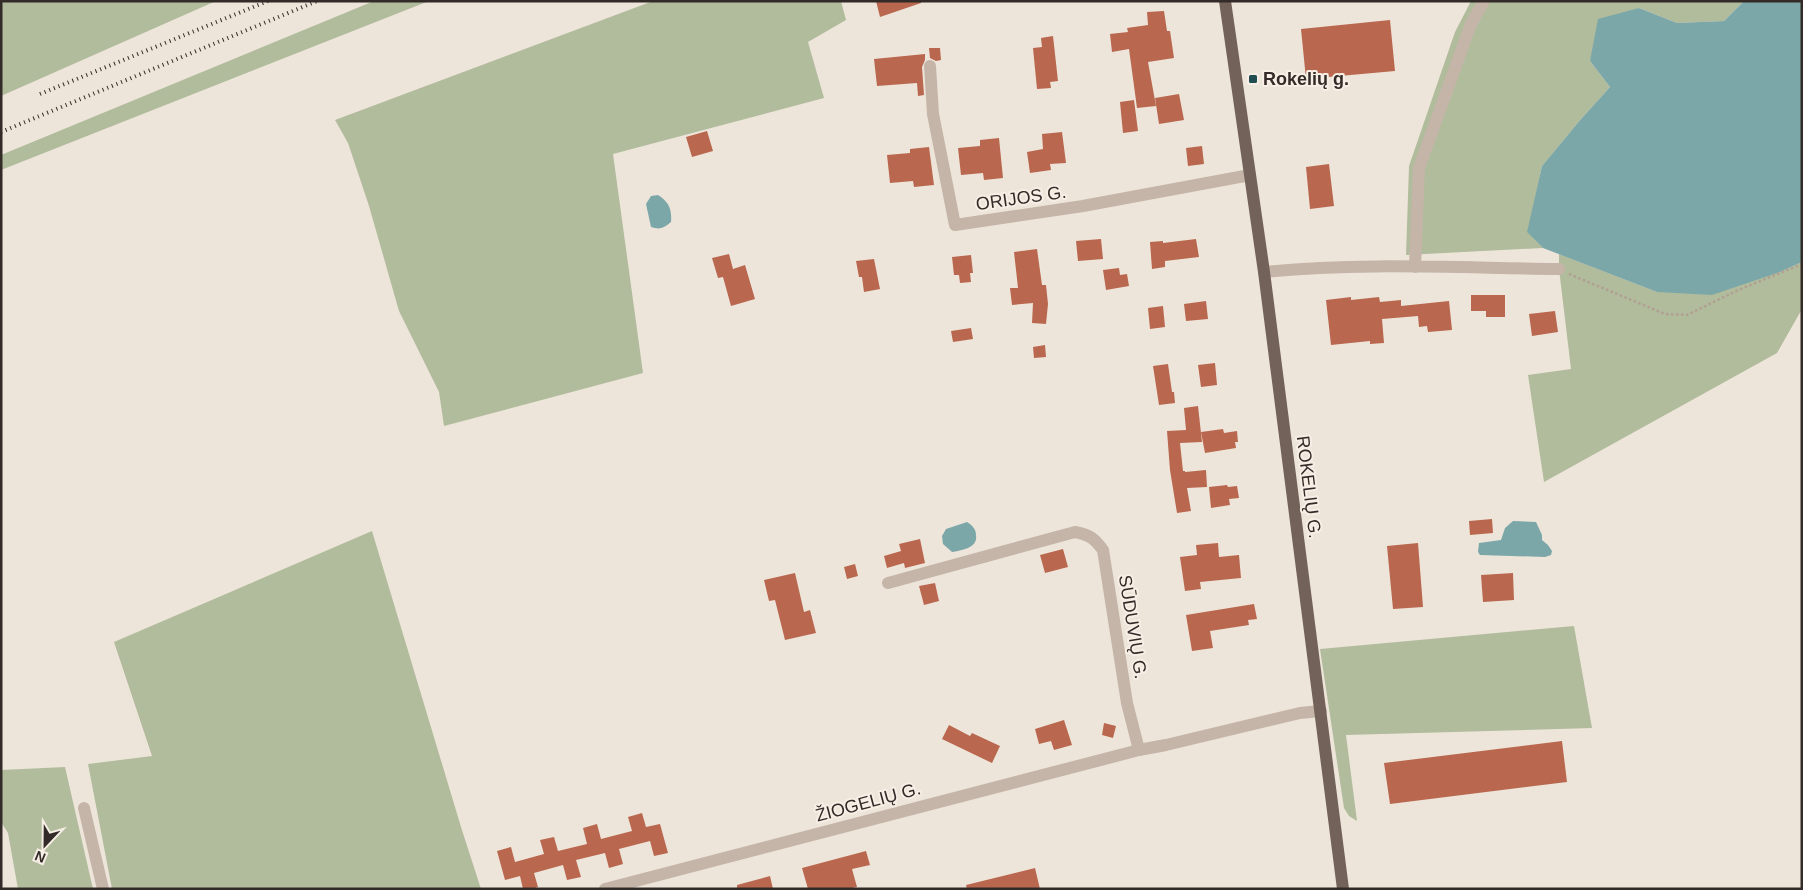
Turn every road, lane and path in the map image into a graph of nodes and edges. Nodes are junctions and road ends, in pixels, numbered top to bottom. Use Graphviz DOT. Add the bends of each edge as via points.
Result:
graph roads {
  1 [pos="1225,1"];
  2 [pos="1484,1"];
  3 [pos="930,66"];
  4 [pos="1250,175"];
  5 [pos="1802,264"];
  6 [pos="1415,267"];
  7 [pos="1559,269"];
  8 [pos="1264,272"];
  9 [pos="888,583"];
  10 [pos="1321,711"];
  11 [pos="1139,750"];
  12 [pos="84,808"];
  13 [pos="103,889"];
  14 [pos="605,889"];
  15 [pos="1343,889"];
  1 -- 4 [label="main road, ROKELIŲ G."];
  2 -- 6 [label="street" via="1471,24 1418,168"];
  3 -- 4 [label="street, ORIJOS G." via="933,114 955,225 1084,206"];
  4 -- 8 [label="main road, ROKELIŲ G."];
  5 -- 7 [label="path" via="1687,315 1665,314"];
  6 -- 7 [label="street"];
  6 -- 8 [label="street"];
  8 -- 10 [label="main road, ROKELIŲ G."];
  9 -- 11 [label="street, SŪDUVIŲ G." via="1076,532 1087,534 1103,550 1127,703"];
  10 -- 11 [label="street"];
  10 -- 15 [label="main road, ROKELIŲ G."];
  11 -- 14 [label="street, ŽIOGELIŲ G."];
  12 -- 13 [label="street"];
}
